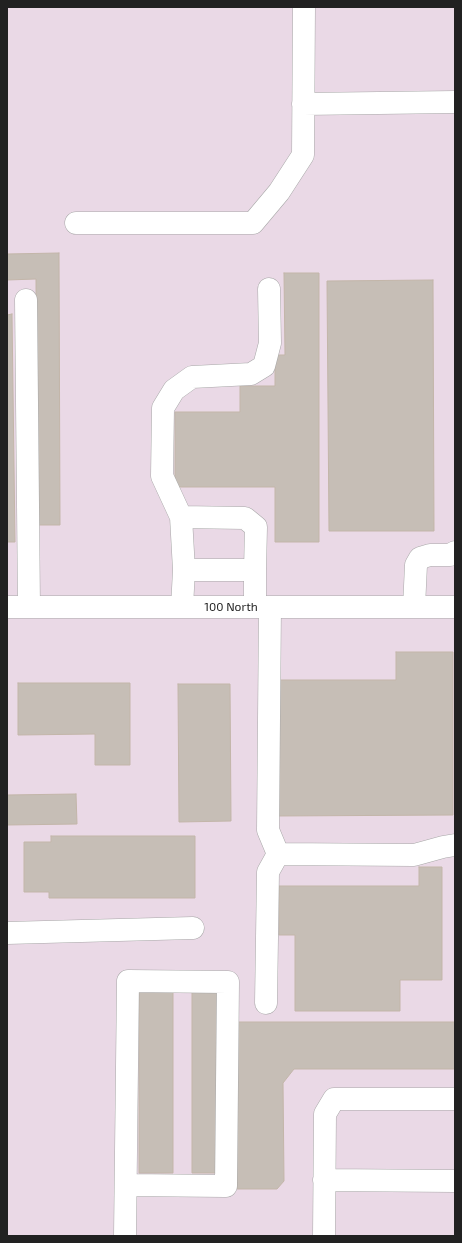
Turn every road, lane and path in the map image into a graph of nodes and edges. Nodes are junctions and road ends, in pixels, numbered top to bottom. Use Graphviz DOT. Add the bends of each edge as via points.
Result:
graph roads {
  1 [pos="304,7"];
  2 [pos="455,102"];
  3 [pos="303,104"];
  4 [pos="76,223"];
  5 [pos="269,289"];
  6 [pos="26,300"];
  7 [pos="182,517"];
  8 [pos="455,552"];
  9 [pos="184,570"];
  10 [pos="255,570"];
  11 [pos="7,607"];
  12 [pos="30,607"];
  13 [pos="182,607"];
  14 [pos="262,607"];
  15 [pos="414,607"];
  16 [pos="455,607"];
  17 [pos="455,845"];
  18 [pos="278,854"];
  19 [pos="193,928"];
  20 [pos="7,933"];
  21 [pos="266,1003"];
  22 [pos="455,1099"];
  23 [pos="324,1180"];
  24 [pos="455,1181"];
  25 [pos="127,1185"];
  26 [pos="125,1236"];
  27 [pos="324,1236"];
  1 -- 3 [label="street"];
  2 -- 3 [label="street"];
  3 -- 4 [label="street" via="303,155 279,192 253,223"];
  5 -- 7 [label="street" via="270,343 264,366 251,374 192,377 174,390 163,408 162,476"];
  6 -- 12 [label="street"];
  7 -- 9 [label="street"];
  7 -- 10 [label="street" via="245,518 256,527"];
  8 -- 15 [label="street" via="450,556 430,555 420,558 416,564"];
  9 -- 10 [label="street"];
  9 -- 13 [label="street"];
  10 -- 14 [label="street"];
  11 -- 12 [label="street, 100 North"];
  12 -- 13 [label="street, 100 North"];
  13 -- 14 [label="street, 100 North"];
  14 -- 15 [label="street, 100 North"];
  14 -- 18 [label="street" via="268,830"];
  15 -- 16 [label="street, 100 North"];
  17 -- 18 [label="street" via="414,855"];
  18 -- 21 [label="street" via="268,872"];
  19 -- 20 [label="street"];
  22 -- 23 [label="street" via="334,1100 325,1114"];
  23 -- 24 [label="street"];
  23 -- 27 [label="street"];
  25 -- 25 [label="street" via="226,1186 228,982 128,981"];
  25 -- 26 [label="street"];
}
